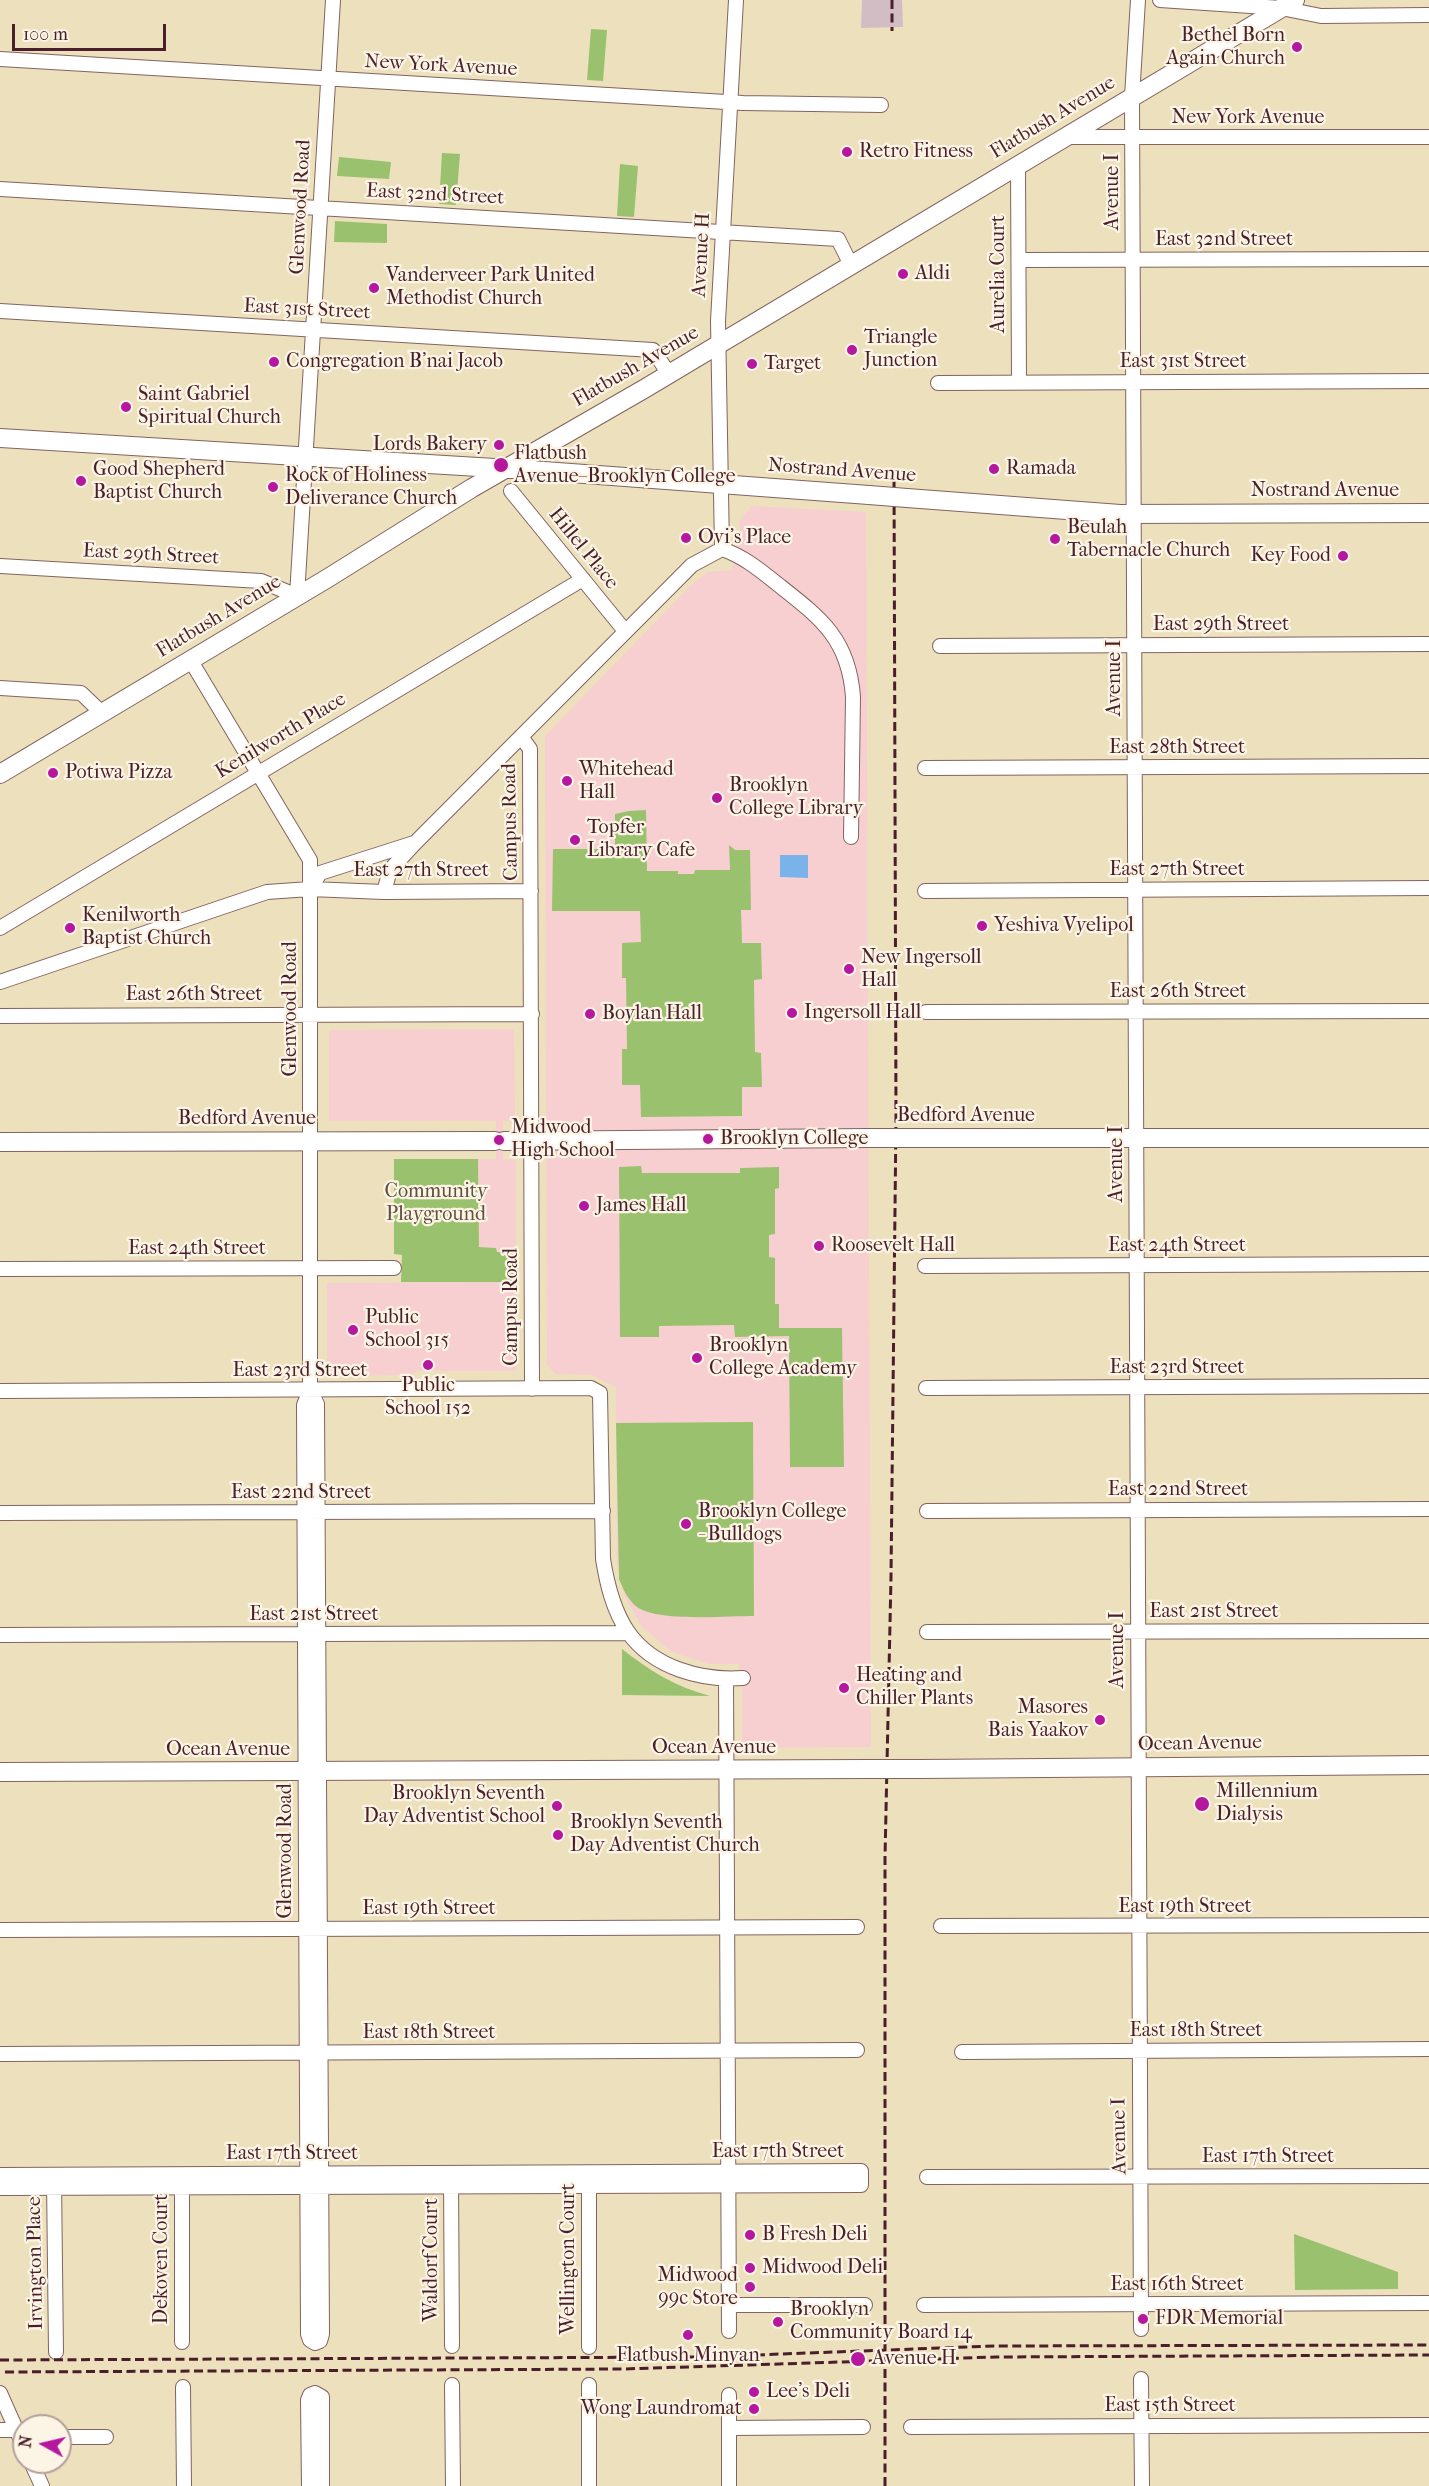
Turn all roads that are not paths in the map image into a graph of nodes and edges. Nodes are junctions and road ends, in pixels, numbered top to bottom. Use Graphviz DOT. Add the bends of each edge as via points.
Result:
graph roads {
  1 [pos="333,0"];
  2 [pos="735,0"];
  3 [pos="1138,0"];
  4 [pos="1160,0"];
  5 [pos="1288,4"];
  6 [pos="1429,15"];
  7 [pos="0,59"];
  8 [pos="328,78"];
  9 [pos="1132,97"];
  10 [pos="730,102"];
  11 [pos="880,105"];
  12 [pos="1066,137"];
  13 [pos="1132,137"];
  14 [pos="1429,137"];
  15 [pos="1018,165"];
  16 [pos="0,189"];
  17 [pos="320,207"];
  18 [pos="723,231"];
  19 [pos="1429,259"];
  20 [pos="1019,260"];
  21 [pos="1133,260"];
  22 [pos="851,265"];
  23 [pos="0,311"];
  24 [pos="313,330"];
  25 [pos="719,344"];
  26 [pos="669,374"];
  27 [pos="1429,381"];
  28 [pos="1019,382"];
  29 [pos="1133,382"];
  30 [pos="938,383"];
  31 [pos="0,438"];
  32 [pos="305,456"];
  33 [pos="505,469"];
  34 [pos="722,484"];
  35 [pos="512,491"];
  36 [pos="1429,513"];
  37 [pos="1134,514"];
  38 [pos="722,549"];
  39 [pos="0,566"];
  40 [pos="583,579"];
  41 [pos="297,596"];
  42 [pos="625,631"];
  43 [pos="1429,644"];
  44 [pos="1134,645"];
  45 [pos="940,646"];
  46 [pos="191,661"];
  47 [pos="0,688"];
  48 [pos="102,713"];
  49 [pos="522,738"];
  50 [pos="1429,766"];
  51 [pos="1135,767"];
  52 [pos="925,768"];
  53 [pos="259,773"];
  54 [pos="0,774"];
  55 [pos="851,837"];
  56 [pos="415,843"];
  57 [pos="1429,888"];
  58 [pos="310,889"];
  59 [pos="1135,889"];
  60 [pos="531,891"];
  61 [pos="925,891"];
  62 [pos="384,892"];
  63 [pos="0,928"];
  64 [pos="0,981"];
  65 [pos="1429,1011"];
  66 [pos="926,1012"];
  67 [pos="1135,1012"];
  68 [pos="310,1014"];
  69 [pos="532,1014"];
  70 [pos="0,1016"];
  71 [pos="1429,1137"];
  72 [pos="1136,1138"];
  73 [pos="532,1140"];
  74 [pos="310,1141"];
  75 [pos="0,1142"];
  76 [pos="1429,1264"];
  77 [pos="1137,1265"];
  78 [pos="925,1266"];
  79 [pos="310,1268"];
  80 [pos="394,1268"];
  81 [pos="0,1269"];
  82 [pos="1429,1386"];
  83 [pos="926,1388"];
  84 [pos="1137,1388"];
  85 [pos="532,1389"];
  86 [pos="310,1390"];
  87 [pos="0,1391"];
  88 [pos="1137,1509"];
  89 [pos="1429,1509"];
  90 [pos="927,1510"];
  91 [pos="603,1511"];
  92 [pos="304,1512"];
  93 [pos="319,1512"];
  94 [pos="0,1513"];
  95 [pos="1429,1631"];
  96 [pos="927,1632"];
  97 [pos="1138,1632"];
  98 [pos="629,1633"];
  99 [pos="305,1634"];
  100 [pos="320,1634"];
  101 [pos="0,1635"];
  102 [pos="743,1678"];
  103 [pos="726,1679"];
  104 [pos="1429,1764"];
  105 [pos="1138,1768"];
  106 [pos="727,1770"];
  107 [pos="0,1772"];
  108 [pos="313,1772"];
  109 [pos="1429,1925"];
  110 [pos="941,1926"];
  111 [pos="1139,1926"];
  112 [pos="727,1927"];
  113 [pos="857,1927"];
  114 [pos="306,1929"];
  115 [pos="321,1929"];
  116 [pos="0,1930"];
  117 [pos="1429,2049"];
  118 [pos="858,2050"];
  119 [pos="728,2051"];
  120 [pos="1139,2051"];
  121 [pos="962,2052"];
  122 [pos="0,2054"];
  123 [pos="314,2054"];
  124 [pos="0,2175"];
  125 [pos="1429,2176"];
  126 [pos="927,2177"];
  127 [pos="1140,2177"];
  128 [pos="589,2179"];
  129 [pos="728,2179"];
  130 [pos="314,2180"];
  131 [pos="451,2180"];
  132 [pos="54,2181"];
  133 [pos="182,2181"];
  134 [pos="0,2188"];
  135 [pos="315,2275"];
  136 [pos="1429,2303"];
  137 [pos="1141,2304"];
  138 [pos="729,2305"];
  139 [pos="865,2305"];
  140 [pos="924,2305"];
  141 [pos="1141,2329"];
  142 [pos="729,2331"];
  143 [pos="182,2342"];
  144 [pos="452,2346"];
  145 [pos="589,2347"];
  146 [pos="56,2352"];
  147 [pos="1141,2379"];
  148 [pos="452,2385"];
  149 [pos="588,2385"];
  150 [pos="183,2386"];
  151 [pos="0,2393"];
  152 [pos="729,2395"];
  153 [pos="12,2418"];
  154 [pos="1429,2425"];
  155 [pos="1141,2426"];
  156 [pos="863,2427"];
  157 [pos="911,2427"];
  158 [pos="729,2428"];
  159 [pos="72,2437"];
  160 [pos="106,2437"];
  161 [pos="184,2486"];
  162 [pos="309,2486"];
  163 [pos="322,2486"];
  164 [pos="453,2486"];
  165 [pos="589,2486"];
  166 [pos="729,2486"];
  167 [pos="1142,2486"];
  1 -- 8 [label="street, Glenwood Road"];
  2 -- 10 [label="street, Avenue H"];
  3 -- 9 [label="street, Avenue I"];
  4 -- 5 [label="street"];
  5 -- 6 [label="street" via="1321,16"];
  5 -- 9 [label="main road, Flatbush Avenue"];
  7 -- 8 [label="street, New York Avenue"];
  8 -- 10 [label="street, New York Avenue"];
  8 -- 17 [label="street, Glenwood Road"];
  9 -- 12 [label="main road, Flatbush Avenue"];
  9 -- 13 [label="street, Avenue I"];
  10 -- 11 [label="street, New York Avenue"];
  10 -- 18 [label="street, Avenue H"];
  12 -- 13 [label="street, New York Avenue"];
  12 -- 15 [label="main road, Flatbush Avenue"];
  13 -- 14 [label="street, New York Avenue"];
  13 -- 21 [label="street, Avenue I"];
  15 -- 20 [label="street, Aurelia Court"];
  15 -- 22 [label="main road, Flatbush Avenue"];
  16 -- 17 [label="street, East 32nd Street"];
  17 -- 18 [label="street, East 32nd Street"];
  17 -- 24 [label="street, Glenwood Road"];
  18 -- 22 [label="street, East 32nd Street" via="838,239"];
  18 -- 25 [label="street, Avenue H"];
  19 -- 21 [label="street, East 32nd Street"];
  20 -- 21 [label="street, East 32nd Street"];
  20 -- 28 [label="street, Aurelia Court"];
  21 -- 29 [label="street, Avenue I"];
  22 -- 25 [label="main road, Flatbush Avenue"];
  23 -- 24 [label="street, East 31st Street"];
  24 -- 26 [label="street, East 31st Street" via="654,350"];
  24 -- 32 [label="street, Glenwood Road"];
  25 -- 26 [label="main road, Flatbush Avenue"];
  25 -- 34 [label="street, Avenue H"];
  26 -- 33 [label="main road, Flatbush Avenue"];
  27 -- 29 [label="street, East 31st Street"];
  28 -- 29 [label="street, East 31st Street"];
  28 -- 30 [label="street, East 31st Street"];
  29 -- 37 [label="street, Avenue I"];
  31 -- 32 [label="main road, Nostrand Avenue"];
  32 -- 33 [label="main road, Nostrand Avenue"];
  32 -- 41 [label="street, Glenwood Road"];
  33 -- 34 [label="main road, Nostrand Avenue"];
  33 -- 41 [label="main road, Flatbush Avenue"];
  34 -- 37 [label="main road, Nostrand Avenue, bridge"];
  34 -- 38 [label="street, Avenue H"];
  35 -- 40 [label="street, Hillel Place"];
  36 -- 37 [label="main road, Nostrand Avenue"];
  37 -- 44 [label="street, Avenue I"];
  38 -- 42 [label="street, Campus Road" via="692,565"];
  38 -- 55 [label="street" via="755,566 836,637 848,665 853,697"];
  39 -- 41 [label="street, East 29th Street" via="261,581"];
  40 -- 42 [label="street, Hillel Place"];
  40 -- 53 [label="street, Kenilworth Place"];
  41 -- 46 [label="main road, Flatbush Avenue"];
  42 -- 49 [label="street, Campus Road"];
  43 -- 44 [label="street, East 29th Street"];
  44 -- 45 [label="street, East 29th Street"];
  44 -- 51 [label="street, Avenue I"];
  46 -- 48 [label="main road, Flatbush Avenue"];
  46 -- 53 [label="street, Glenwood Road"];
  47 -- 48 [label="street" via="81,693"];
  48 -- 54 [label="main road, Flatbush Avenue"];
  49 -- 56 [label="street"];
  49 -- 60 [label="street, Campus Road" via="530,748"];
  50 -- 51 [label="street, East 28th Street"];
  51 -- 52 [label="street, East 28th Street"];
  51 -- 59 [label="street, Avenue I"];
  53 -- 58 [label="street, Glenwood Road" via="310,860"];
  53 -- 63 [label="street, Kenilworth Place"];
  56 -- 58 [label="street" via="320,873"];
  56 -- 62 [label="street" via="390,870"];
  57 -- 59 [label="street, East 27th Street"];
  58 -- 62 [label="street, East 27th Street"];
  58 -- 64 [label="street, East 27th Street" via="267,892"];
  58 -- 68 [label="street, Glenwood Road"];
  59 -- 61 [label="street, East 27th Street"];
  59 -- 67 [label="street, Avenue I"];
  60 -- 62 [label="street, East 27th Street"];
  60 -- 69 [label="street, Campus Road"];
  65 -- 67 [label="street, East 26th Street"];
  66 -- 67 [label="street, East 26th Street"];
  67 -- 72 [label="street, Avenue I"];
  68 -- 69 [label="street, East 26th Street"];
  68 -- 70 [label="street, East 26th Street"];
  68 -- 74 [label="street, Glenwood Road"];
  69 -- 73 [label="street, Campus Road"];
  71 -- 72 [label="main road, Bedford Avenue"];
  72 -- 73 [label="main road, Bedford Avenue, bridge"];
  72 -- 77 [label="street, Avenue I"];
  73 -- 74 [label="main road, Bedford Avenue"];
  73 -- 85 [label="street, Campus Road"];
  74 -- 75 [label="main road, Bedford Avenue"];
  74 -- 79 [label="street, Glenwood Road"];
  76 -- 77 [label="street, East 24th Street"];
  77 -- 78 [label="street, East 24th Street"];
  77 -- 84 [label="street, Avenue I"];
  79 -- 80 [label="street, East 24th Street"];
  79 -- 81 [label="street, East 24th Street"];
  79 -- 86 [label="street, Glenwood Road"];
  82 -- 84 [label="street, East 23rd Street"];
  83 -- 84 [label="street, East 23rd Street"];
  84 -- 88 [label="street, Avenue I"];
  85 -- 86 [label="street, East 23rd Street"];
  85 -- 91 [label="street, East 23rd Street" via="591,1388 600,1393"];
  86 -- 87 [label="street, East 23rd Street"];
  86 -- 92 [label="street, Glenwood Road" via="304,1405"];
  86 -- 93 [label="street, Glenwood Road" via="317,1404"];
  88 -- 89 [label="street, East 22nd Street"];
  88 -- 90 [label="street, East 22nd Street"];
  88 -- 97 [label="street, Avenue I"];
  91 -- 93 [label="street, East 22nd Street"];
  91 -- 98 [label="street" via="606,1578"];
  92 -- 93 [label="street, East 22nd Street"];
  92 -- 94 [label="street, East 22nd Street"];
  92 -- 99 [label="street, Glenwood Road"];
  93 -- 100 [label="street, Glenwood Road"];
  95 -- 97 [label="street, East 21st Street"];
  96 -- 97 [label="street, East 21st Street"];
  97 -- 105 [label="street, Avenue I"];
  98 -- 100 [label="street, East 21st Street"];
  98 -- 103 [label="street" via="655,1657 673,1666 691,1674"];
  99 -- 100 [label="street, East 21st Street"];
  99 -- 101 [label="street, East 21st Street"];
  99 -- 108 [label="street, Glenwood Road"];
  100 -- 108 [label="street, Glenwood Road"];
  102 -- 103 [label="street"];
  103 -- 106 [label="street"];
  104 -- 105 [label="main road, Ocean Avenue"];
  105 -- 106 [label="main road, Ocean Avenue, bridge"];
  105 -- 111 [label="street, Avenue I"];
  106 -- 108 [label="main road, Ocean Avenue"];
  106 -- 112 [label="street"];
  107 -- 108 [label="main road, Ocean Avenue"];
  108 -- 114 [label="street, Glenwood Road"];
  108 -- 115 [label="street, Glenwood Road"];
  109 -- 111 [label="street, East 19th Street"];
  110 -- 111 [label="street, East 19th Street"];
  111 -- 120 [label="street, Avenue I"];
  112 -- 113 [label="street, East 19th Street"];
  112 -- 115 [label="street, East 19th Street"];
  112 -- 119 [label="street"];
  114 -- 115 [label="street, East 19th Street"];
  114 -- 116 [label="street, East 19th Street"];
  114 -- 123 [label="street, Glenwood Road"];
  115 -- 123 [label="street, Glenwood Road"];
  117 -- 120 [label="street, East 18th Street"];
  118 -- 119 [label="street, East 18th Street"];
  119 -- 123 [label="street, East 18th Street"];
  119 -- 129 [label="street"];
  120 -- 121 [label="street, East 18th Street"];
  120 -- 127 [label="street, Avenue I"];
  122 -- 123 [label="street, East 18th Street"];
  123 -- 130 [label="street, Glenwood Road"];
  124 -- 132 [label="street, East 17th Street"];
  125 -- 127 [label="street, East 17th Street"];
  126 -- 127 [label="street, East 17th Street"];
  127 -- 137 [label="street, Avenue I"];
  128 -- 129 [label="street, East 17th Street"];
  128 -- 131 [label="street, East 17th Street"];
  128 -- 145 [label="street, Wellington Court"];
  129 -- 129 [label="street, East 17th Street" via="861,2185 861,2171"];
  129 -- 138 [label="street"];
  130 -- 131 [label="street, East 17th Street"];
  130 -- 133 [label="street, East 17th Street"];
  130 -- 135 [label="street, Glenwood Road"];
  131 -- 144 [label="street, Waldorf Court"];
  132 -- 133 [label="street, East 17th Street"];
  132 -- 134 [label="street, East 17th Street"];
  132 -- 146 [label="street, Irvington Place"];
  133 -- 143 [label="street, Dekoven Court"];
  136 -- 137 [label="street, East 16th Street"];
  137 -- 140 [label="street, East 16th Street"];
  137 -- 141 [label="street, Avenue I"];
  138 -- 139 [label="street"];
  138 -- 142 [label="street"];
  147 -- 155 [label="street"];
  148 -- 164 [label="street"];
  149 -- 165 [label="street"];
  150 -- 161 [label="street"];
  151 -- 153 [label="street"];
  152 -- 158 [label="street"];
  154 -- 155 [label="street, East 15th Street"];
  155 -- 157 [label="street, East 15th Street"];
  155 -- 167 [label="street"];
  156 -- 158 [label="street"];
  158 -- 166 [label="street"];
  159 -- 160 [label="street"];
  162 -- 163 [label="street" via="315,2463"];
}
